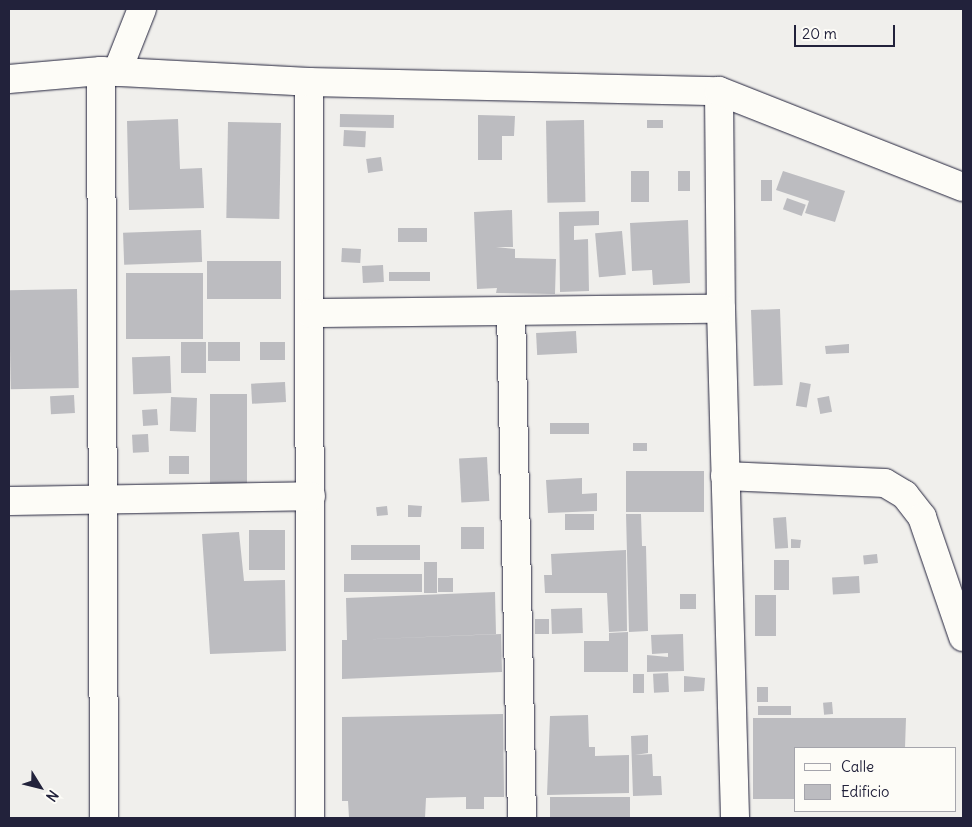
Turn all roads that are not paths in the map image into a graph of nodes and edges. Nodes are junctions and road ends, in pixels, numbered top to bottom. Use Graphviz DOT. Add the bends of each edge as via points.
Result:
graph roads {
  1 [pos="142,9"];
  2 [pos="109,71"];
  3 [pos="9,79"];
  4 [pos="309,82"];
  5 [pos="719,92"];
  6 [pos="963,187"];
  7 [pos="720,309"];
  8 [pos="512,311"];
  9 [pos="311,313"];
  10 [pos="726,476"];
  11 [pos="311,496"];
  12 [pos="9,501"];
  13 [pos="104,501"];
  14 [pos="963,637"];
  15 [pos="104,818"];
  16 [pos="310,818"];
  17 [pos="522,818"];
  18 [pos="735,818"];
  1 -- 2 [label="street"];
  2 -- 3 [label="street"];
  2 -- 4 [label="street"];
  2 -- 13 [label="street"];
  4 -- 5 [label="street"];
  4 -- 9 [label="street"];
  5 -- 6 [label="street"];
  5 -- 7 [label="street"];
  7 -- 8 [label="street"];
  7 -- 10 [label="street"];
  8 -- 9 [label="street"];
  8 -- 17 [label="street"];
  9 -- 11 [label="street"];
  10 -- 14 [label="street" via="885,483 905,495 922,517"];
  10 -- 18 [label="street"];
  11 -- 13 [label="street"];
  11 -- 16 [label="street"];
  12 -- 13 [label="street"];
  13 -- 15 [label="street"];
}
